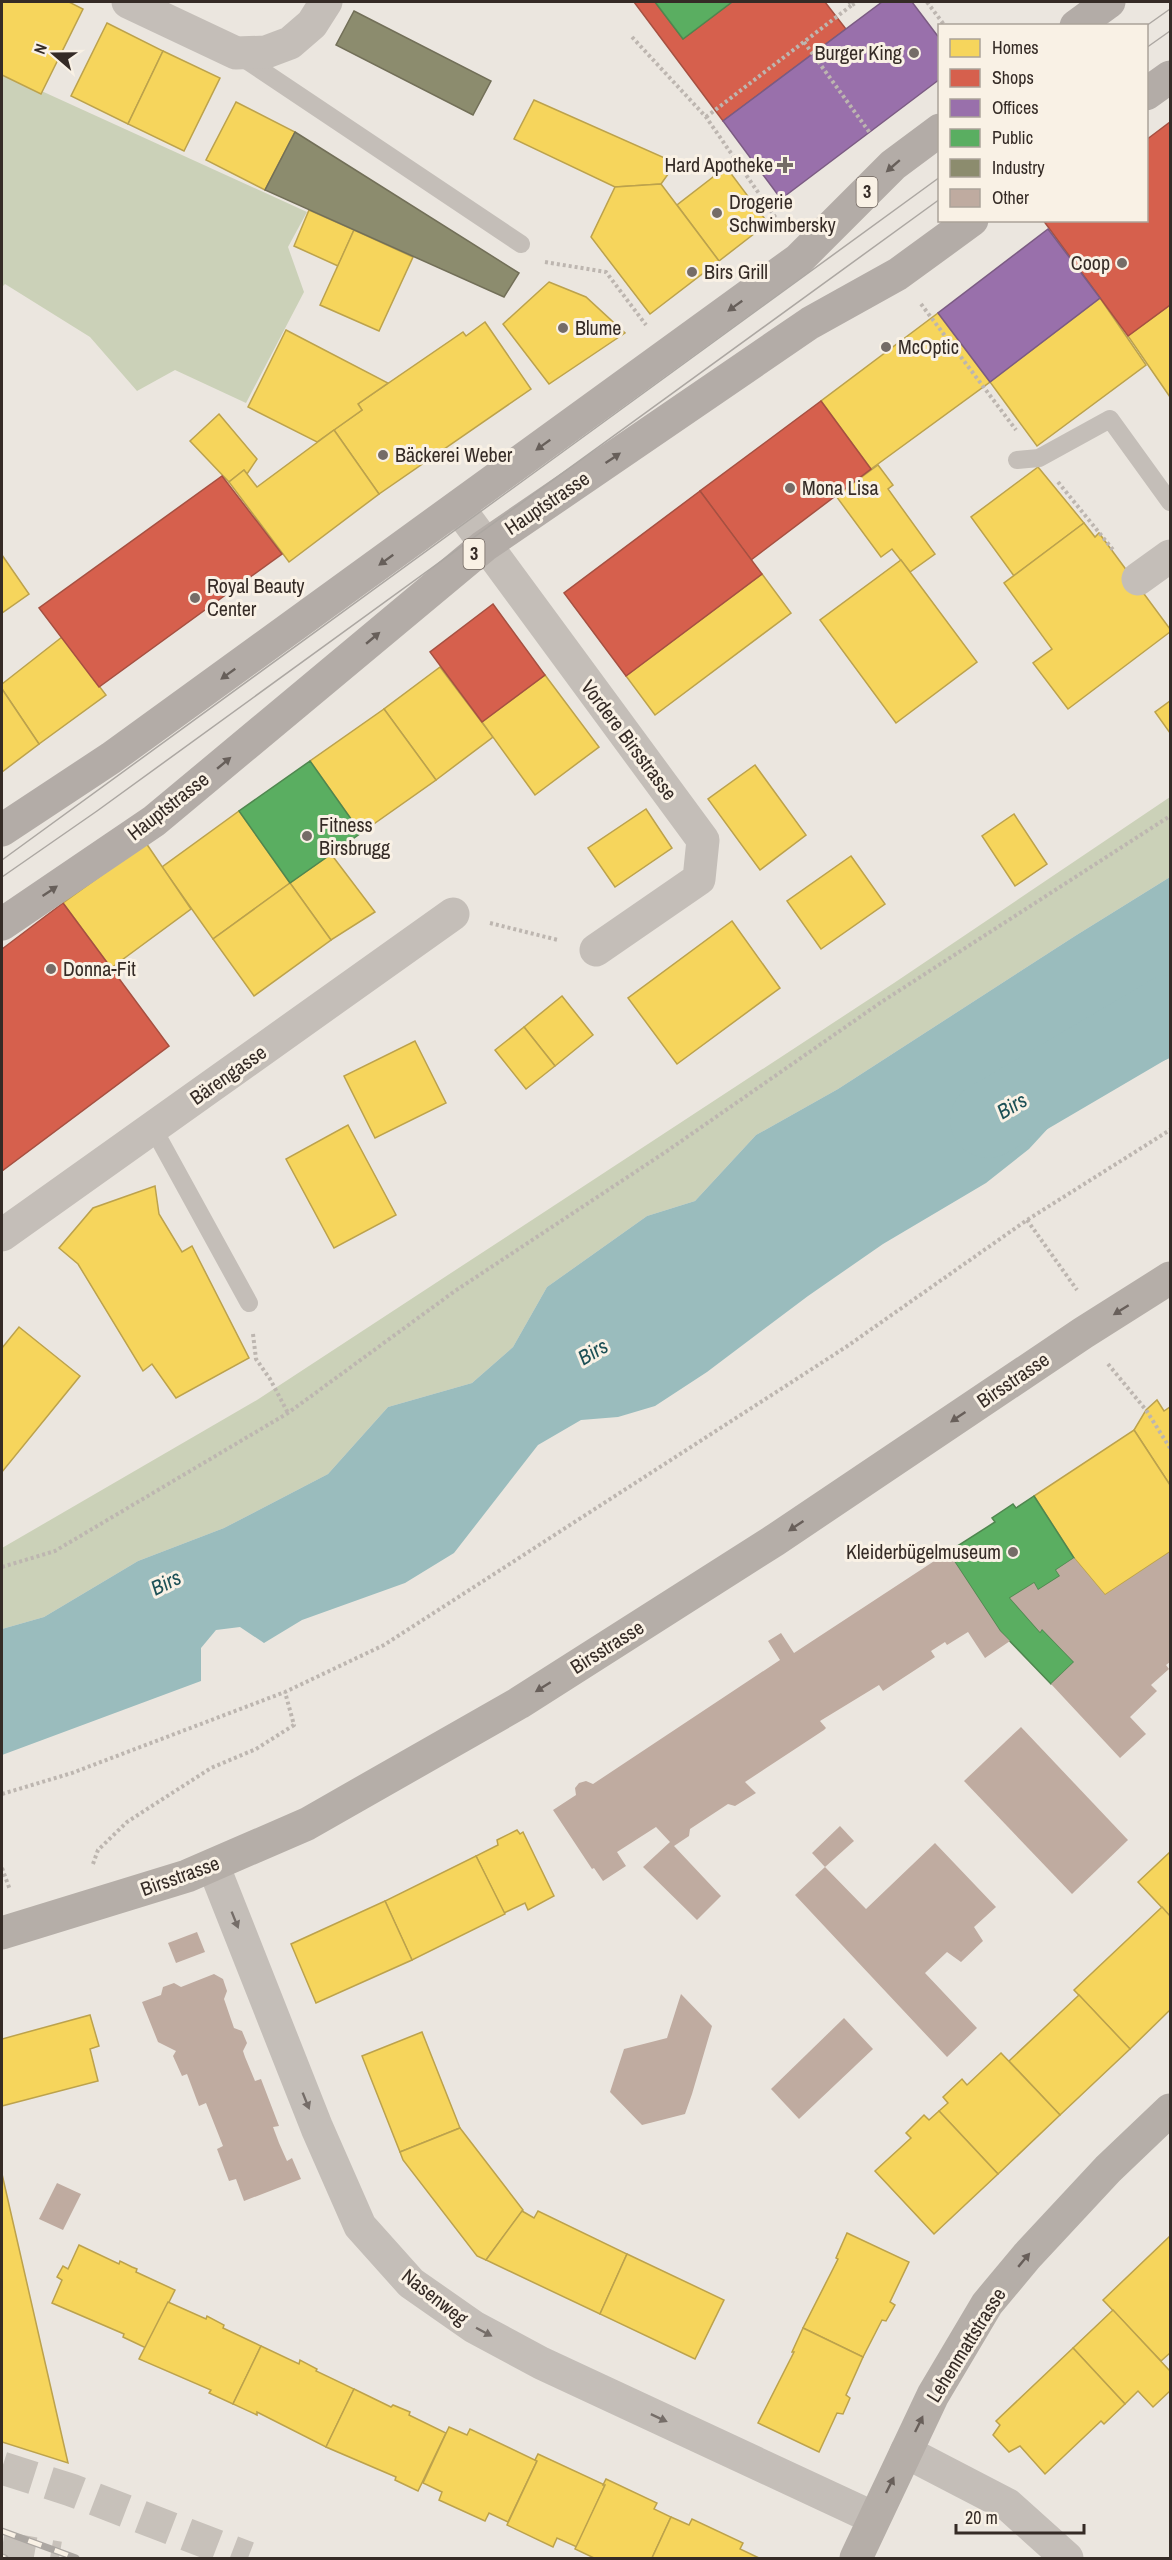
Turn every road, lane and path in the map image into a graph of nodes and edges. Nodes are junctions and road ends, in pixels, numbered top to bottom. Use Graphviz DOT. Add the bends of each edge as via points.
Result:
graph roads {
  1 [pos="128,2"];
  2 [pos="327,2"];
  3 [pos="857,2"];
  4 [pos="927,2"];
  5 [pos="1109,2"];
  6 [pos="851,3"];
  7 [pos="944,24"];
  8 [pos="1079,24"];
  9 [pos="632,37"];
  10 [pos="804,42"];
  11 [pos="236,53"];
  12 [pos="1170,77"];
  13 [pos="1148,93"];
  14 [pos="706,117"];
  15 [pos="938,131"];
  16 [pos="894,165"];
  17 [pos="969,222"];
  18 [pos="521,244"];
  19 [pos="799,259"];
  20 [pos="668,354"];
  21 [pos="1017,459"];
  22 [pos="1170,502"];
  23 [pos="458,507"];
  24 [pos="484,546"];
  25 [pos="1170,555"];
  26 [pos="1138,579"];
  27 [pos="1170,816"];
  28 [pos="2,830"];
  29 [pos="453,914"];
  30 [pos="2,924"];
  31 [pos="596,950"];
  32 [pos="153,1128"];
  33 [pos="1170,1130"];
  34 [pos="1027,1220"];
  35 [pos="2,1235"];
  36 [pos="1170,1278"];
  37 [pos="1078,1291"];
  38 [pos="249,1303"];
  39 [pos="1083,1333"];
  40 [pos="256,1359"];
  41 [pos="288,1413"];
  42 [pos="1170,1448"];
  43 [pos="2,1567"];
  44 [pos="285,1692"];
  45 [pos="2,1794"];
  46 [pos="213,1865"];
  47 [pos="2,1868"];
  48 [pos="90,1870"];
  49 [pos="8,1887"];
  50 [pos="2,1933"];
  51 [pos="1170,2110"];
  52 [pos="906,2452"];
  53 [pos="874,2518"];
  54 [pos="856,2559"];
  55 [pos="1067,2559"];
  1 -- 11 [label="street"];
  2 -- 11 [label="street" via="312,24 291,43 266,52"];
  3 -- 6 [label="path"];
  4 -- 7 [label="path"];
  5 -- 8 [label="main road"];
  6 -- 10 [label="path"];
  9 -- 14 [label="path"];
  10 -- 14 [label="path"];
  10 -- 16 [label="path"];
  11 -- 18 [label="lane"];
  12 -- 13 [label="main road"];
  14 -- 19 [label="path" via="774,215"];
  15 -- 16 [label="main road, 3"];
  16 -- 19 [label="main road, 3, one-way"];
  24 -- 17 [label="main road, Hauptstrasse / 3, one-way" via="810,323 898,274"];
  18 -- 20 [label="path" via="547,264 606,272"];
  19 -- 20 [label="main road, 3, one-way"];
  20 -- 23 [label="main road, 3, one-way"];
  21 -- 22 [label="lane" via="1038,458 1110,419"];
  23 -- 24 [label="street, Vordere Birsstrasse"];
  23 -- 28 [label="main road, 3, one-way" via="111,758"];
  30 -- 24 [label="main road, Hauptstrasse / 3, one-way" via="154,821"];
  24 -- 31 [label="street, Vordere Birsstrasse" via="703,840 699,879"];
  25 -- 26 [label="street"];
  27 -- 41 [label="path" via="890,997 455,1291"];
  29 -- 31 [label="path"];
  29 -- 32 [label="street, Bärengasse"];
  32 -- 35 [label="street, Bärengasse"];
  32 -- 38 [label="lane"];
  33 -- 34 [label="path"];
  34 -- 37 [label="path"];
  34 -- 44 [label="path" via="846,1347 384,1645"];
  36 -- 39 [label="street, Birsstrasse, one-way"];
  39 -- 42 [label="path" via="1146,1410"];
  39 -- 46 [label="street, Birsstrasse, one-way" via="775,1540 519,1703 307,1824"];
  40 -- 41 [label="path"];
  41 -- 43 [label="path" via="56,1551"];
  44 -- 45 [label="path" via="72,1773"];
  44 -- 48 [label="path" via="294,1725 256,1749 211,1768 127,1822 98,1850"];
  46 -- 50 [label="street, Birsstrasse"];
  46 -- 53 [label="street, Nasenweg, one-way" via="360,2226 411,2283 474,2327 542,2363"];
  47 -- 49 [label="path"];
  52 -- 51 [label="street, Lehenmattstrasse, one-way" via="933,2395 987,2304 1108,2169"];
  53 -- 52 [label="street, Lehenmattstrasse, one-way"];
  52 -- 55 [label="street" via="1008,2505"];
  53 -- 54 [label="street, Lehenmattstrasse"];
}
